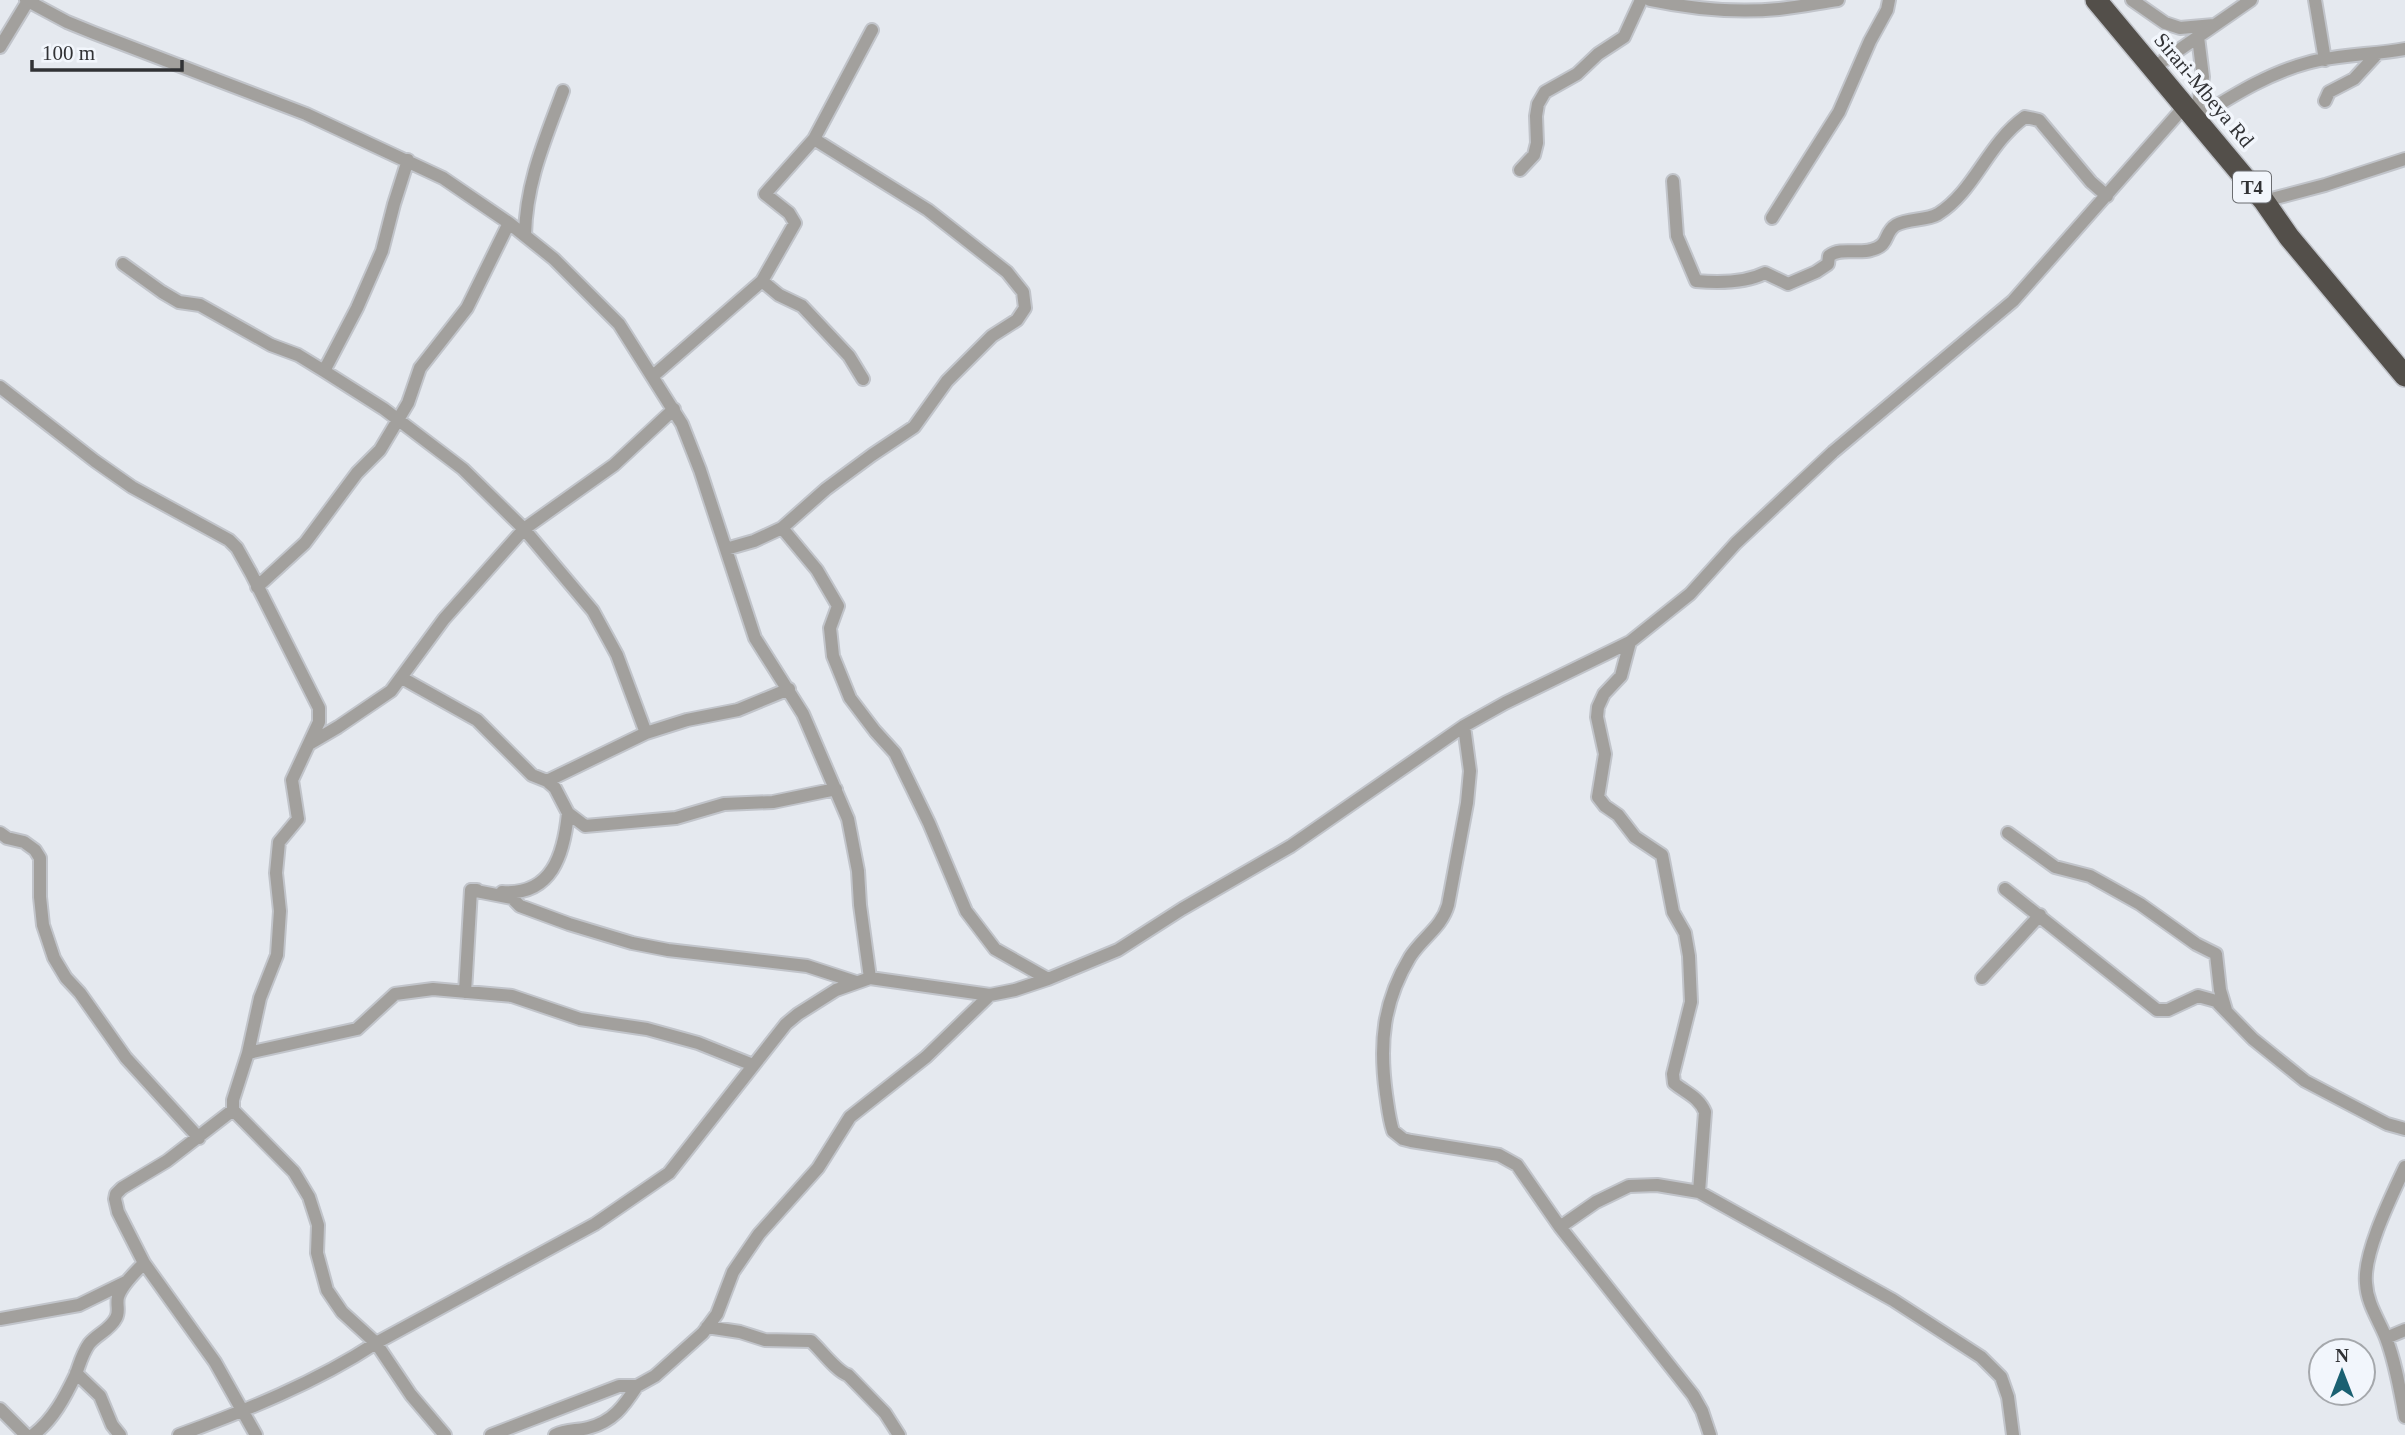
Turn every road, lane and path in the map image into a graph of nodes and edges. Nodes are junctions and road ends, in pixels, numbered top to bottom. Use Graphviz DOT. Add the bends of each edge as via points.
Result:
graph roads {
  1 [pos="1641,0"];
  2 [pos="1650,0"];
  3 [pos="1838,0"];
  4 [pos="1889,0"];
  5 [pos="2096,0"];
  6 [pos="2132,0"];
  7 [pos="2315,0"];
  8 [pos="27,1"];
  9 [pos="2245,2"];
  10 [pos="1676,3"];
  11 [pos="2214,25"];
  12 [pos="872,30"];
  13 [pos="2199,37"];
  14 [pos="0,47"];
  15 [pos="2405,49"];
  16 [pos="2378,53"];
  17 [pos="2325,60"];
  18 [pos="2153,68"];
  19 [pos="564,91"];
  20 [pos="2325,101"];
  21 [pos="2190,113"];
  22 [pos="814,139"];
  23 [pos="2405,159"];
  24 [pos="408,160"];
  25 [pos="1520,170"];
  26 [pos="1673,181"];
  27 [pos="2107,196"];
  28 [pos="2264,201"];
  29 [pos="1772,218"];
  30 [pos="509,223"];
  31 [pos="525,235"];
  32 [pos="123,264"];
  33 [pos="762,281"];
  34 [pos="324,371"];
  35 [pos="653,376"];
  36 [pos="2405,376"];
  37 [pos="863,379"];
  38 [pos="0,387"];
  39 [pos="674,409"];
  40 [pos="398,420"];
  41 [pos="782,527"];
  42 [pos="524,529"];
  43 [pos="726,549"];
  44 [pos="257,587"];
  45 [pos="1630,642"];
  46 [pos="402,678"];
  47 [pos="789,690"];
  48 [pos="1464,726"];
  49 [pos="646,733"];
  50 [pos="309,744"];
  51 [pos="547,780"];
  52 [pos="836,789"];
  53 [pos="568,813"];
  54 [pos="2008,833"];
  55 [pos="0,834"];
  56 [pos="2005,889"];
  57 [pos="471,890"];
  58 [pos="2040,915"];
  59 [pos="1982,978"];
  60 [pos="1048,979"];
  61 [pos="863,980"];
  62 [pos="466,992"];
  63 [pos="990,995"];
  64 [pos="2227,1011"];
  65 [pos="248,1053"];
  66 [pos="752,1065"];
  67 [pos="233,1110"];
  68 [pos="2405,1129"];
  69 [pos="198,1138"];
  70 [pos="2405,1167"];
  71 [pos="1699,1192"];
  72 [pos="1560,1227"];
  73 [pos="144,1263"];
  74 [pos="126,1282"];
  75 [pos="0,1319"];
  76 [pos="707,1327"];
  77 [pos="2405,1330"];
  78 [pos="2386,1338"];
  79 [pos="376,1343"];
  80 [pos="76,1373"];
  81 [pos="637,1386"];
  82 [pos="0,1409"];
  83 [pos="244,1412"];
  84 [pos="2405,1417"];
  85 [pos="26,1435"];
  86 [pos="33,1435"];
  87 [pos="120,1435"];
  88 [pos="179,1435"];
  89 [pos="256,1435"];
  90 [pos="445,1435"];
  91 [pos="491,1435"];
  92 [pos="555,1435"];
  93 [pos="899,1435"];
  94 [pos="1710,1435"];
  95 [pos="2013,1435"];
  1 -- 25 [label="street" via="1624,37 1577,74 1545,92 1535,116 1534,155"];
  2 -- 10 [label="street"];
  3 -- 10 [label="street" via="1734,11"];
  4 -- 29 [label="street" via="1839,112"];
  5 -- 18 [label="highway, Sirari-Mbeya Rd / T4"];
  6 -- 11 [label="street" via="2180,28"];
  7 -- 17 [label="street"];
  8 -- 14 [label="street"];
  8 -- 24 [label="street" via="76,26 306,114"];
  9 -- 11 [label="street"];
  11 -- 13 [label="street"];
  12 -- 22 [label="street"];
  13 -- 18 [label="street"];
  13 -- 21 [label="street" via="2203,77"];
  15 -- 16 [label="street"];
  16 -- 17 [label="street"];
  16 -- 20 [label="street" via="2354,79 2329,92"];
  17 -- 21 [label="street" via="2284,70"];
  18 -- 21 [label="highway, Sirari-Mbeya Rd / T4"];
  19 -- 31 [label="street" via="532,176"];
  21 -- 27 [label="street"];
  21 -- 28 [label="highway, Sirari-Mbeya Rd / T4"];
  22 -- 33 [label="street" via="765,194 795,223"];
  22 -- 41 [label="street" via="928,210 998,264 1023,292 1025,308 947,381 914,427 835,482"];
  23 -- 28 [label="street"];
  24 -- 30 [label="street"];
  24 -- 34 [label="street" via="382,251"];
  26 -- 27 [label="street" via="1677,236 1696,281 1709,282 1765,273 1788,284 1828,264 1834,253 1882,246 1895,226 1936,215 1954,200 2009,128 2025,117 2039,120"];
  27 -- 45 [label="street" via="2012,301 1833,453 1735,543 1690,594"];
  28 -- 36 [label="highway, Sirari-Mbeya Rd / T4"];
  30 -- 31 [label="street"];
  30 -- 40 [label="street" via="467,308 420,368"];
  31 -- 35 [label="street" via="620,324"];
  32 -- 34 [label="street" via="179,302 200,305"];
  33 -- 35 [label="street"];
  33 -- 37 [label="street" via="802,306 849,356"];
  34 -- 40 [label="street"];
  35 -- 39 [label="street"];
  38 -- 44 [label="street" via="132,487 229,540"];
  39 -- 42 [label="street" via="614,464"];
  39 -- 43 [label="street"];
  40 -- 42 [label="street" via="463,468"];
  40 -- 44 [label="street" via="380,450 356,472 304,543"];
  41 -- 43 [label="street"];
  41 -- 60 [label="street" via="817,570 838,606 830,628 832,656 850,698 895,752 966,911 995,949"];
  42 -- 46 [label="street" via="444,620"];
  42 -- 49 [label="street" via="593,611 617,655"];
  43 -- 47 [label="street" via="755,638"];
  44 -- 50 [label="street" via="318,708 319,722"];
  45 -- 48 [label="street"];
  45 -- 71 [label="street" via="1621,676 1598,707 1605,754 1598,797 1635,837 1662,855 1673,912 1687,940 1691,1002 1672,1074 1674,1083 1694,1096 1705,1112"];
  46 -- 50 [label="street" via="391,691"];
  46 -- 51 [label="street" via="477,720 532,775"];
  47 -- 49 [label="street" via="738,710"];
  47 -- 52 [label="street"];
  48 -- 60 [label="street" via="1291,846 1118,950"];
  48 -- 72 [label="street" via="1470,771 1467,803 1445,918 1411,956 1384,1027 1382,1065 1390,1122 1403,1139 1505,1157 1517,1165"];
  49 -- 51 [label="street"];
  50 -- 65 [label="street" via="292,780 298,819 279,842 277,955 260,998"];
  51 -- 53 [label="street"];
  52 -- 53 [label="street" via="773,802 724,804 685,817 591,827"];
  52 -- 61 [label="street" via="848,818 858,871"];
  53 -- 57 [label="street" via="558,858 539,886 521,893"];
  54 -- 64 [label="street" via="2055,867 2090,876 2216,954"];
  55 -- 69 [label="street" via="24,842 40,858 45,934 66,978 126,1058"];
  56 -- 58 [label="street"];
  57 -- 61 [label="street" via="512,898 520,906 632,943 807,967"];
  57 -- 62 [label="street"];
  58 -- 59 [label="street"];
  58 -- 64 [label="street" via="2157,1010 2204,996"];
  60 -- 63 [label="street"];
  61 -- 63 [label="street"];
  61 -- 66 [label="street" via="836,990 798,1014"];
  62 -- 65 [label="street" via="395,993 356,1029"];
  62 -- 66 [label="street" via="512,996 580,1019 647,1029"];
  63 -- 76 [label="street" via="926,1056 850,1117 818,1168 759,1234 733,1272"];
  64 -- 68 [label="street" via="2305,1081"];
  65 -- 67 [label="street"];
  66 -- 79 [label="street" via="668,1172 594,1224"];
  67 -- 69 [label="street"];
  67 -- 79 [label="street" via="303,1185 315,1210 317,1253 327,1290 342,1312"];
  69 -- 73 [label="street" via="116,1194 118,1212"];
  70 -- 78 [label="street" via="2369,1253 2365,1281"];
  71 -- 72 [label="street" via="1629,1186"];
  71 -- 95 [label="street" via="1893,1300 1981,1357 2001,1377"];
  72 -- 94 [label="street" via="1693,1395"];
  73 -- 74 [label="street"];
  73 -- 83 [label="street" via="215,1362"];
  74 -- 75 [label="street" via="79,1305"];
  74 -- 80 [label="street" via="117,1299 118,1316 91,1342"];
  76 -- 81 [label="street" via="674,1361"];
  76 -- 93 [label="street" via="757,1339 811,1341 885,1413"];
  77 -- 78 [label="street"];
  78 -- 84 [label="street"];
  79 -- 83 [label="street" via="344,1364"];
  79 -- 90 [label="street"];
  80 -- 86 [label="street" via="53,1417"];
  80 -- 87 [label="street" via="100,1396"];
  81 -- 91 [label="street" via="619,1386"];
  81 -- 92 [label="street" via="622,1410 609,1419"];
  82 -- 85 [label="street"];
  83 -- 88 [label="street"];
  83 -- 89 [label="street"];
}
